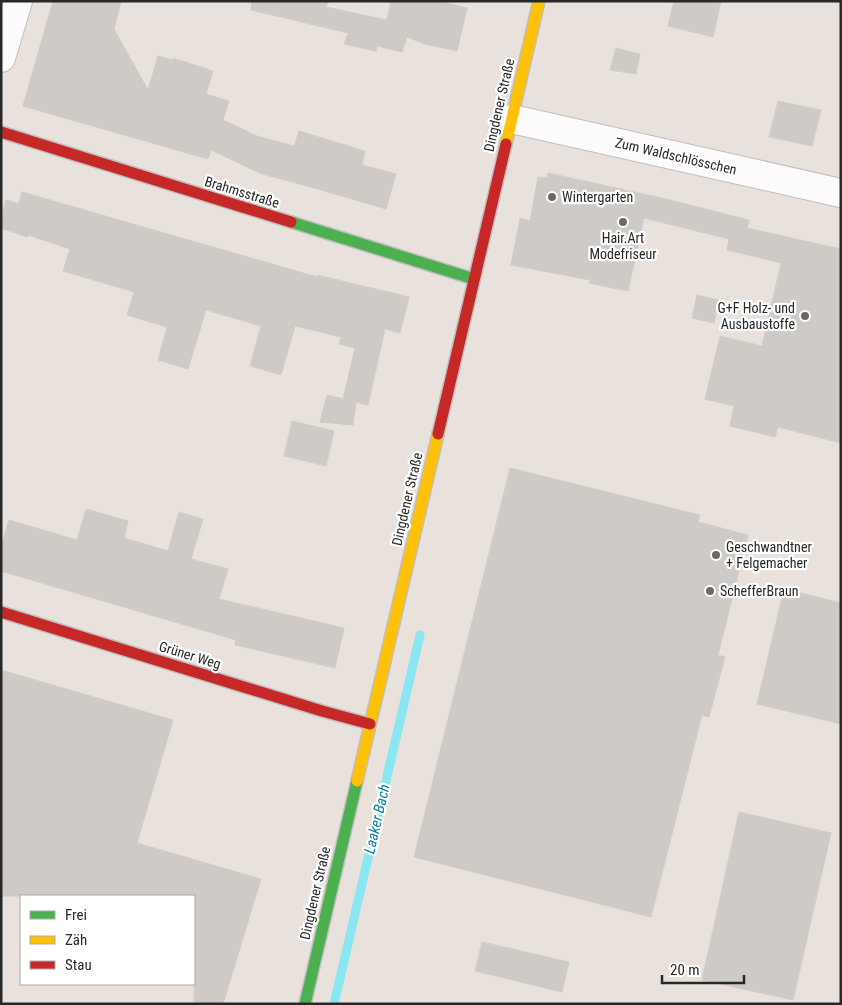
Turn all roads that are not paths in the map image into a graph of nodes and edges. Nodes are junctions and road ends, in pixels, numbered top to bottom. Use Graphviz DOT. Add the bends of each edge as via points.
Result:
graph roads {
  1 [pos="18,1"];
  2 [pos="539,1"];
  3 [pos="1,58"];
  4 [pos="512,119"];
  5 [pos="1,132"];
  6 [pos="841,193"];
  7 [pos="474,279"];
  8 [pos="1,612"];
  9 [pos="370,724"];
  10 [pos="305,1004"];
  1 -- 3 [label="street"];
  2 -- 4 [label="main road, Dingdener Straße"];
  4 -- 6 [label="street, Zum Waldschlösschen"];
  4 -- 7 [label="main road, Dingdener Straße"];
  5 -- 7 [label="main road, Brahmsstraße"];
  7 -- 9 [label="main road, Dingdener Straße"];
  8 -- 9 [label="main road, Grüner Weg"];
  9 -- 10 [label="main road, Dingdener Straße"];
}
